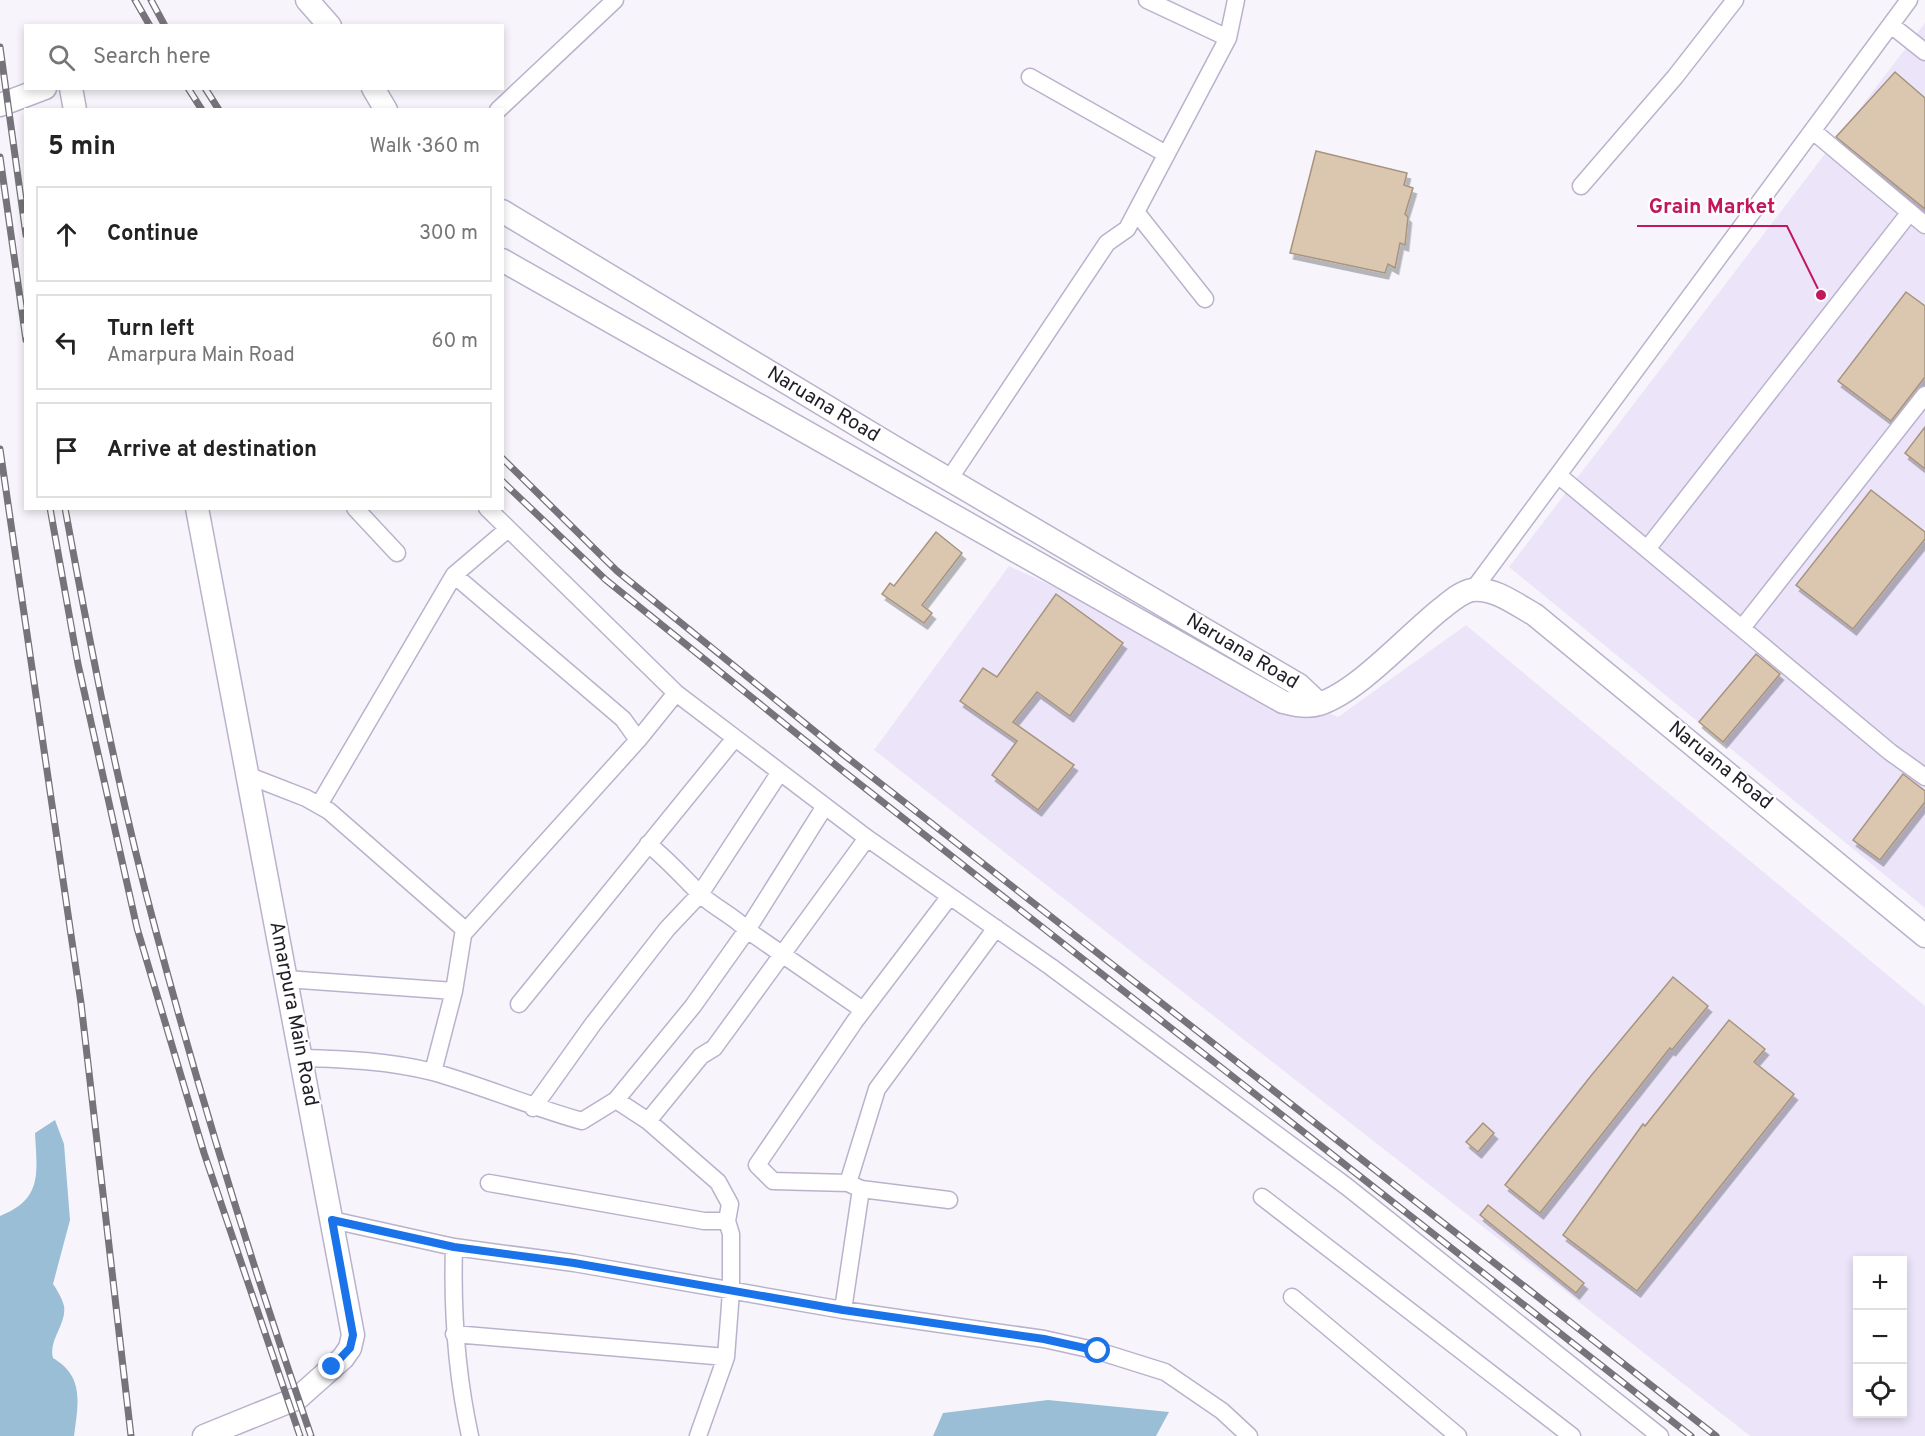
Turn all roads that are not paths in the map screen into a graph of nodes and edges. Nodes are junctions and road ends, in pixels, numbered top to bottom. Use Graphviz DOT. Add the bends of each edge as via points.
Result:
graph roads {
  1 [pos="307,0"];
  2 [pos="615,0"];
  3 [pos="1147,0"];
  4 [pos="1236,0"];
  5 [pos="1735,0"];
  6 [pos="1909,0"];
  7 [pos="328,24"];
  8 [pos="1892,26"];
  9 [pos="1228,38"];
  10 [pos="1925,52"];
  11 [pos="1030,77"];
  12 [pos="40,90"];
  13 [pos="71,90"];
  14 [pos="374,90"];
  15 [pos="0,105"];
  16 [pos="75,108"];
  17 [pos="385,108"];
  18 [pos="500,108"];
  19 [pos="1813,131"];
  20 [pos="1167,154"];
  21 [pos="1581,186"];
  22 [pos="1136,212"];
  23 [pos="504,213"];
  24 [pos="1910,213"];
  25 [pos="1925,225"];
  26 [pos="504,261"];
  27 [pos="1204,298"];
  28 [pos="1925,395"];
  29 [pos="1558,474"];
  30 [pos="950,478"];
  31 [pos="197,510"];
  32 [pos="358,510"];
  33 [pos="490,510"];
  34 [pos="508,529"];
  35 [pos="1647,549"];
  36 [pos="397,553"];
  37 [pos="454,575"];
  38 [pos="1473,590"];
  39 [pos="1742,628"];
  40 [pos="676,693"];
  41 [pos="1319,704"];
  42 [pos="735,738"];
  43 [pos="639,740"];
  44 [pos="780,772"];
  45 [pos="247,775"];
  46 [pos="1925,777"];
  47 [pos="319,806"];
  48 [pos="825,806"];
  49 [pos="867,838"];
  50 [pos="648,844"];
  51 [pos="700,894"];
  52 [pos="950,896"];
  53 [pos="996,928"];
  54 [pos="747,930"];
  55 [pos="465,932"];
  56 [pos="1925,936"];
  57 [pos="782,955"];
  58 [pos="286,979"];
  59 [pos="454,991"];
  60 [pos="519,1004"];
  61 [pos="863,1010"];
  62 [pos="301,1058"];
  63 [pos="434,1072"];
  64 [pos="616,1100"];
  65 [pos="533,1108"];
  66 [pos="648,1121"];
  67 [pos="489,1183"];
  68 [pos="854,1186"];
  69 [pos="1262,1197"];
  70 [pos="948,1200"];
  71 [pos="332,1220"];
  72 [pos="727,1221"];
  73 [pos="454,1247"];
  74 [pos="731,1292"];
  75 [pos="1292,1297"];
  76 [pos="843,1310"];
  77 [pos="454,1335"];
  78 [pos="726,1357"];
  79 [pos="204,1436"];
  80 [pos="470,1436"];
  81 [pos="698,1436"];
  82 [pos="1249,1436"];
  83 [pos="1458,1436"];
  84 [pos="1572,1436"];
  85 [pos="1660,1436"];
  1 -- 7 [label="street"];
  2 -- 18 [label="street"];
  3 -- 9 [label="street"];
  4 -- 9 [label="street"];
  5 -- 21 [label="street"];
  6 -- 8 [label="street"];
  8 -- 10 [label="street"];
  8 -- 19 [label="street"];
  9 -- 20 [label="street"];
  11 -- 20 [label="street"];
  12 -- 15 [label="street"];
  13 -- 16 [label="street"];
  14 -- 17 [label="street"];
  19 -- 24 [label="street"];
  19 -- 29 [label="street"];
  20 -- 22 [label="street"];
  22 -- 27 [label="street"];
  22 -- 30 [label="street" via="1127,229 1107,243"];
  23 -- 30 [label="street, Naruana Road"];
  24 -- 25 [label="street"];
  24 -- 35 [label="street"];
  26 -- 41 [label="street" via="1278,699 1301,706"];
  28 -- 39 [label="street"];
  29 -- 35 [label="street"];
  29 -- 38 [label="street"];
  30 -- 41 [label="street, Naruana Road" via="1299,685"];
  31 -- 45 [label="street, Amarpura Main Road"];
  32 -- 36 [label="street"];
  33 -- 34 [label="street"];
  34 -- 37 [label="street"];
  34 -- 40 [label="street"];
  35 -- 39 [label="street"];
  37 -- 43 [label="street" via="622,719"];
  37 -- 47 [label="street"];
  38 -- 41 [label="street" via="1458,596 1413,631 1361,679"];
  38 -- 56 [label="street, Naruana Road" via="1500,595 1535,615"];
  39 -- 46 [label="street"];
  40 -- 42 [label="street"];
  40 -- 43 [label="street"];
  42 -- 44 [label="street"];
  42 -- 50 [label="street"];
  43 -- 55 [label="street"];
  44 -- 48 [label="street"];
  44 -- 51 [label="street"];
  45 -- 47 [label="street"];
  45 -- 58 [label="street, Amarpura Main Road"];
  47 -- 55 [label="street" via="352,829 460,923"];
  48 -- 49 [label="street"];
  48 -- 54 [label="street"];
  49 -- 52 [label="street"];
  49 -- 57 [label="street"];
  50 -- 51 [label="street"];
  50 -- 60 [label="street"];
  51 -- 54 [label="street" via="733,914"];
  51 -- 65 [label="street" via="667,929"];
  52 -- 53 [label="street"];
  52 -- 61 [label="street"];
  53 -- 68 [label="street" via="877,1089"];
  53 -- 85 [label="street" via="1346,1186"];
  54 -- 57 [label="street"];
  54 -- 64 [label="street" via="693,1006"];
  55 -- 59 [label="street"];
  57 -- 61 [label="street"];
  57 -- 66 [label="street" via="714,1048 701,1056"];
  58 -- 59 [label="street"];
  58 -- 62 [label="street, Amarpura Main Road"];
  59 -- 63 [label="street"];
  61 -- 68 [label="street" via="757,1165 773,1181"];
  62 -- 63 [label="street" via="367,1059"];
  62 -- 71 [label="street, Amarpura Main Road"];
  63 -- 65 [label="street"];
  64 -- 65 [label="street" via="582,1121"];
  64 -- 66 [label="street"];
  66 -- 72 [label="street" via="718,1182 730,1204"];
  67 -- 72 [label="street" via="704,1221"];
  68 -- 70 [label="street"];
  68 -- 76 [label="street"];
  69 -- 84 [label="street"];
  71 -- 73 [label="street"];
  71 -- 79 [label="street, Amarpura Main Road" via="352,1322 350,1348 298,1398"];
  72 -- 74 [label="street" via="731,1233"];
  73 -- 74 [label="street" via="574,1263"];
  73 -- 77 [label="street"];
  74 -- 76 [label="street"];
  74 -- 78 [label="street"];
  75 -- 83 [label="street"];
  76 -- 82 [label="street" via="1044,1339 1098,1351 1165,1372 1222,1411"];
  77 -- 78 [label="street"];
  77 -- 80 [label="street" via="459,1388"];
  78 -- 81 [label="street"];
}
